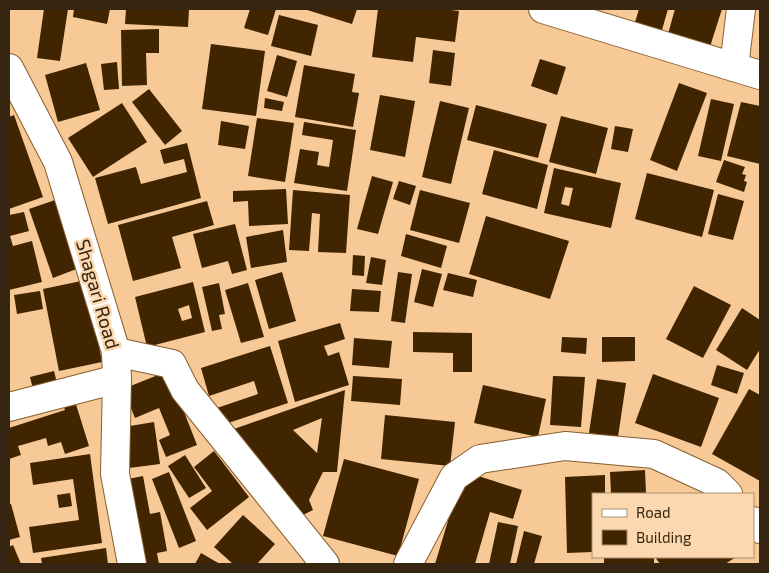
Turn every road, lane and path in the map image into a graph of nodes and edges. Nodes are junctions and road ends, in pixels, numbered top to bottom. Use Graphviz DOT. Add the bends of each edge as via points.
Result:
graph roads {
  1 [pos="543,9"];
  2 [pos="741,9"];
  3 [pos="734,67"];
  4 [pos="9,68"];
  5 [pos="760,75"];
  6 [pos="116,352"];
  7 [pos="117,379"];
  8 [pos="9,408"];
  9 [pos="727,493"];
  10 [pos="132,564"];
  11 [pos="324,564"];
  12 [pos="408,564"];
  1 -- 3 [label="street"];
  2 -- 3 [label="street"];
  3 -- 5 [label="street"];
  4 -- 6 [label="street, Shagari Road" via="58,162"];
  6 -- 7 [label="street, Shagari Road"];
  6 -- 11 [label="street" via="172,364 185,390"];
  7 -- 8 [label="street"];
  7 -- 10 [label="street, Shagari Road" via="115,474"];
  9 -- 12 [label="street" via="717,483 654,454 565,446 480,459 454,477"];
}
